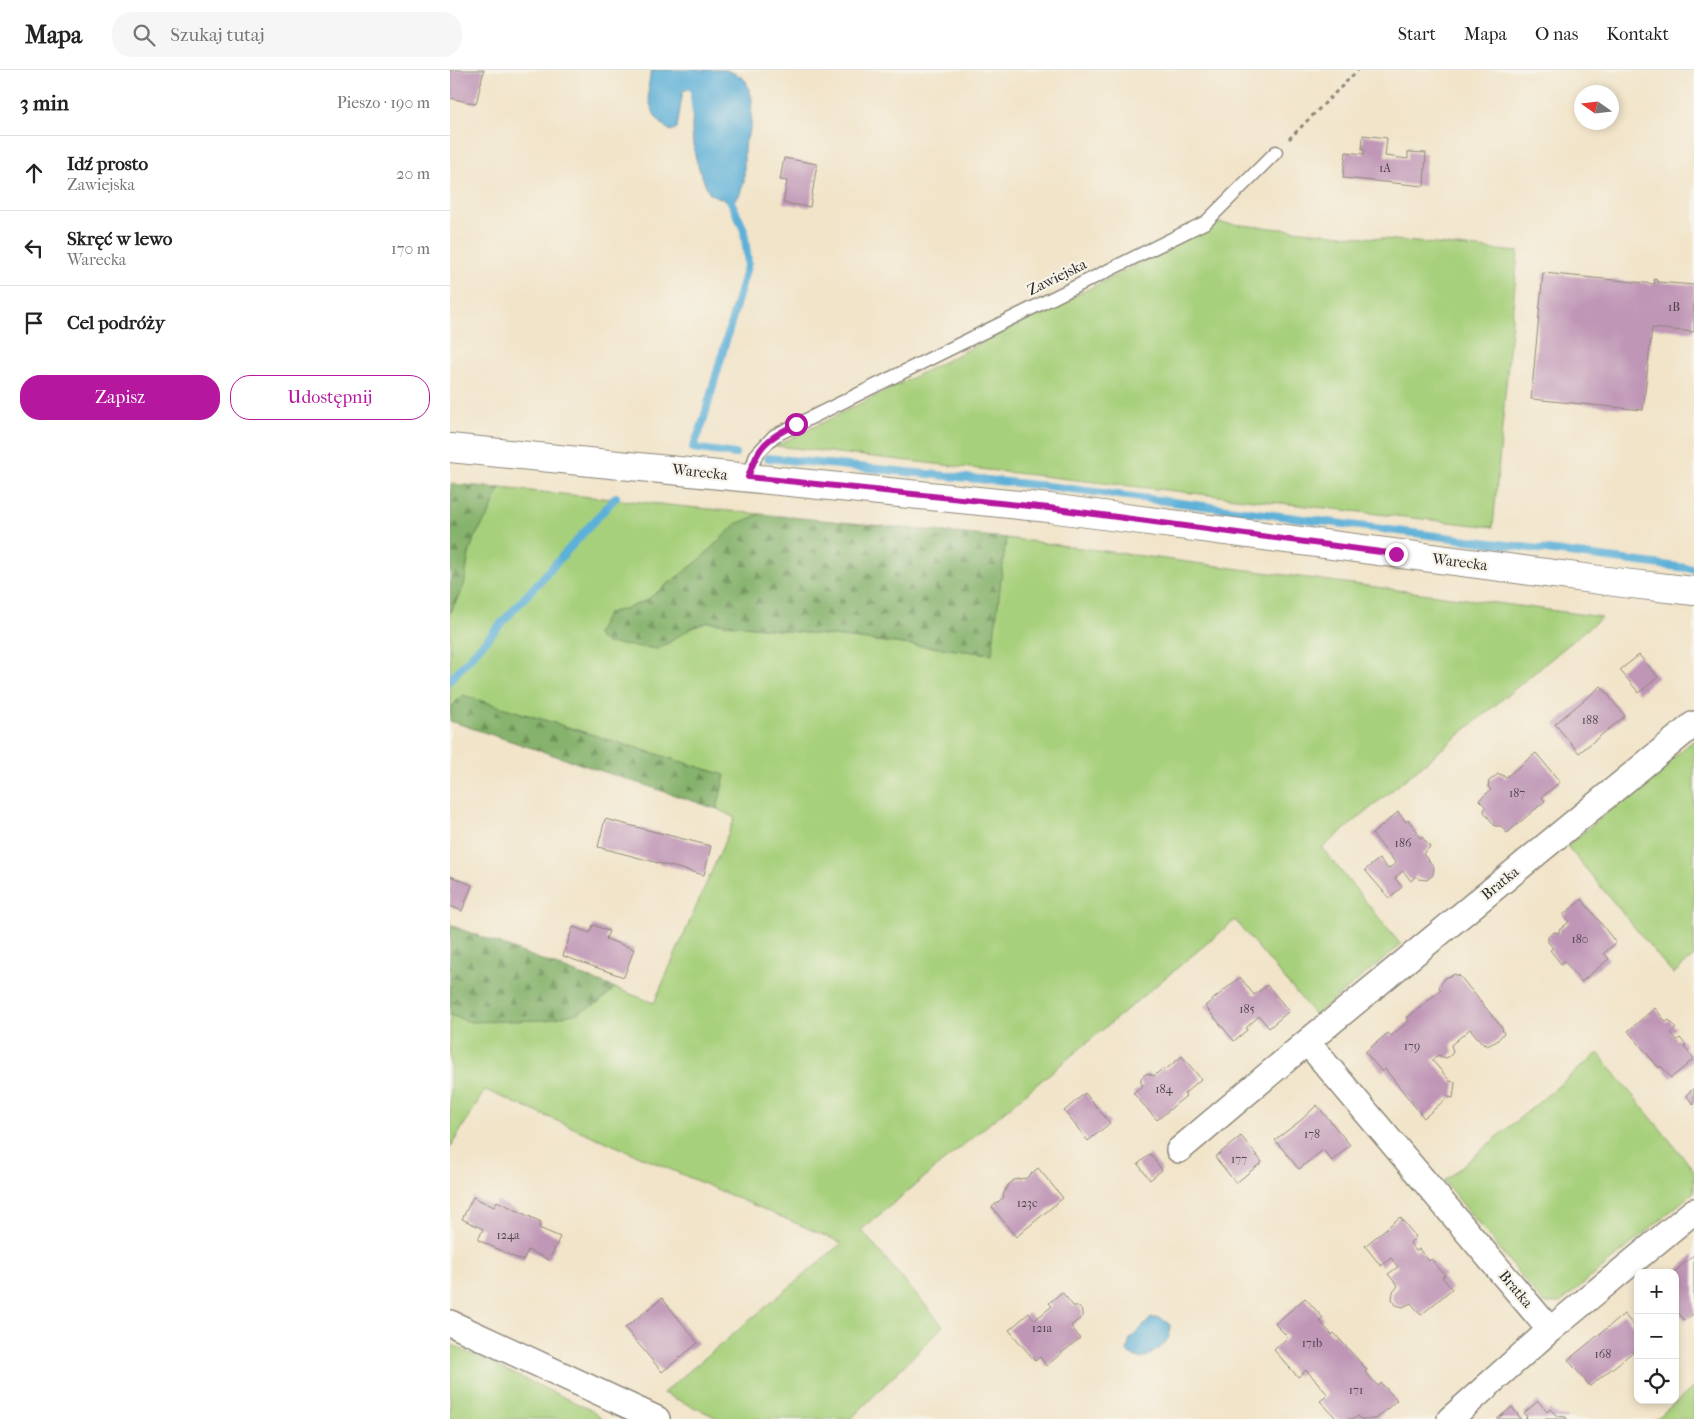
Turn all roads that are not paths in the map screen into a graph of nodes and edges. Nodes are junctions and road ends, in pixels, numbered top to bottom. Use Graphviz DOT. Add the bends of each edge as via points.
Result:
graph roads {
  1 [pos="1276,152"];
  2 [pos="450,448"];
  3 [pos="748,477"];
  4 [pos="1694,590"];
  5 [pos="1694,724"];
  6 [pos="1307,1042"];
  7 [pos="1179,1150"];
  8 [pos="1694,1211"];
  9 [pos="450,1323"];
  10 [pos="1550,1330"];
  11 [pos="657,1419"];
  12 [pos="1450,1419"];
  1 -- 3 [label="lane, Zawiejska" via="1206,222 774,436 756,455"];
  2 -- 3 [label="street, Warecka"];
  3 -- 4 [label="street, Warecka" via="1049,508"];
  5 -- 6 [label="street, Bratka"];
  6 -- 7 [label="street, Bratka"];
  6 -- 10 [label="street, Bratka"];
  8 -- 10 [label="street"];
  9 -- 11 [label="street"];
  10 -- 12 [label="street"];
}
